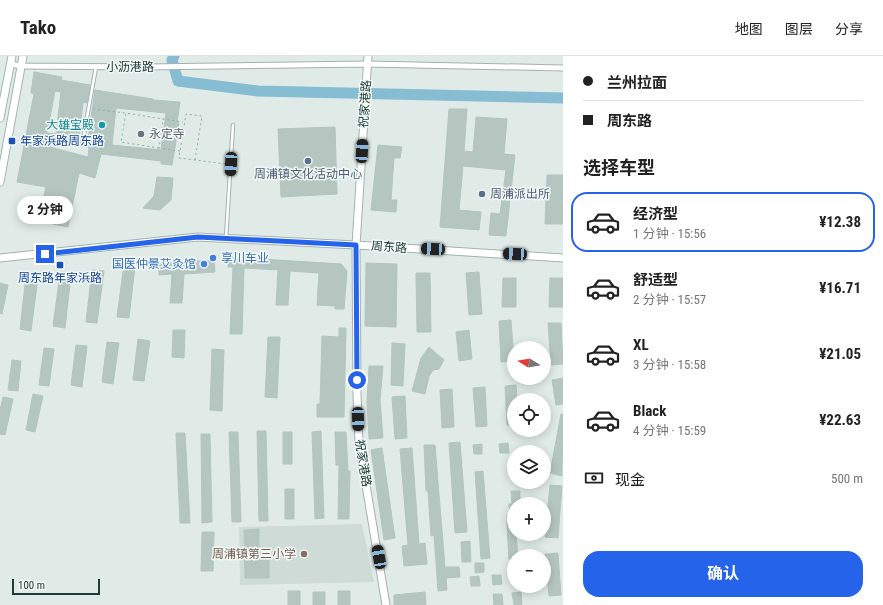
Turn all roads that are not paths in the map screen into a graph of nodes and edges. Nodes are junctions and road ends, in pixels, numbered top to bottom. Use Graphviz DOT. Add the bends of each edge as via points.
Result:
graph roads {
  1 [pos="12,56"];
  2 [pos="23,56"];
  3 [pos="368,56"];
  4 [pos="10,64"];
  5 [pos="368,64"];
  6 [pos="21,66"];
  7 [pos="96,66"];
  8 [pos="563,68"];
  9 [pos="0,118"];
  10 [pos="233,125"];
  11 [pos="84,134"];
  12 [pos="0,182"];
  13 [pos="226,238"];
  14 [pos="356,245"];
  15 [pos="0,258"];
  16 [pos="563,258"];
  17 [pos="386,605"];
  1 -- 4 [label="street"];
  2 -- 6 [label="street"];
  3 -- 5 [label="street, 祝家港路"];
  4 -- 6 [label="street, 小沥港路"];
  4 -- 9 [label="street"];
  5 -- 7 [label="street, 小沥港路"];
  5 -- 8 [label="street, 小沥港路"];
  5 -- 14 [label="street, 祝家港路"];
  6 -- 7 [label="street, 小沥港路"];
  6 -- 12 [label="street"];
  7 -- 11 [label="lane"];
  10 -- 13 [label="lane"];
  13 -- 14 [label="street, 周东路"];
  13 -- 15 [label="street, 周东路" via="198,237"];
  14 -- 16 [label="street, 周东路"];
  14 -- 17 [label="street, 祝家港路" via="357,395 360,443"];
}
